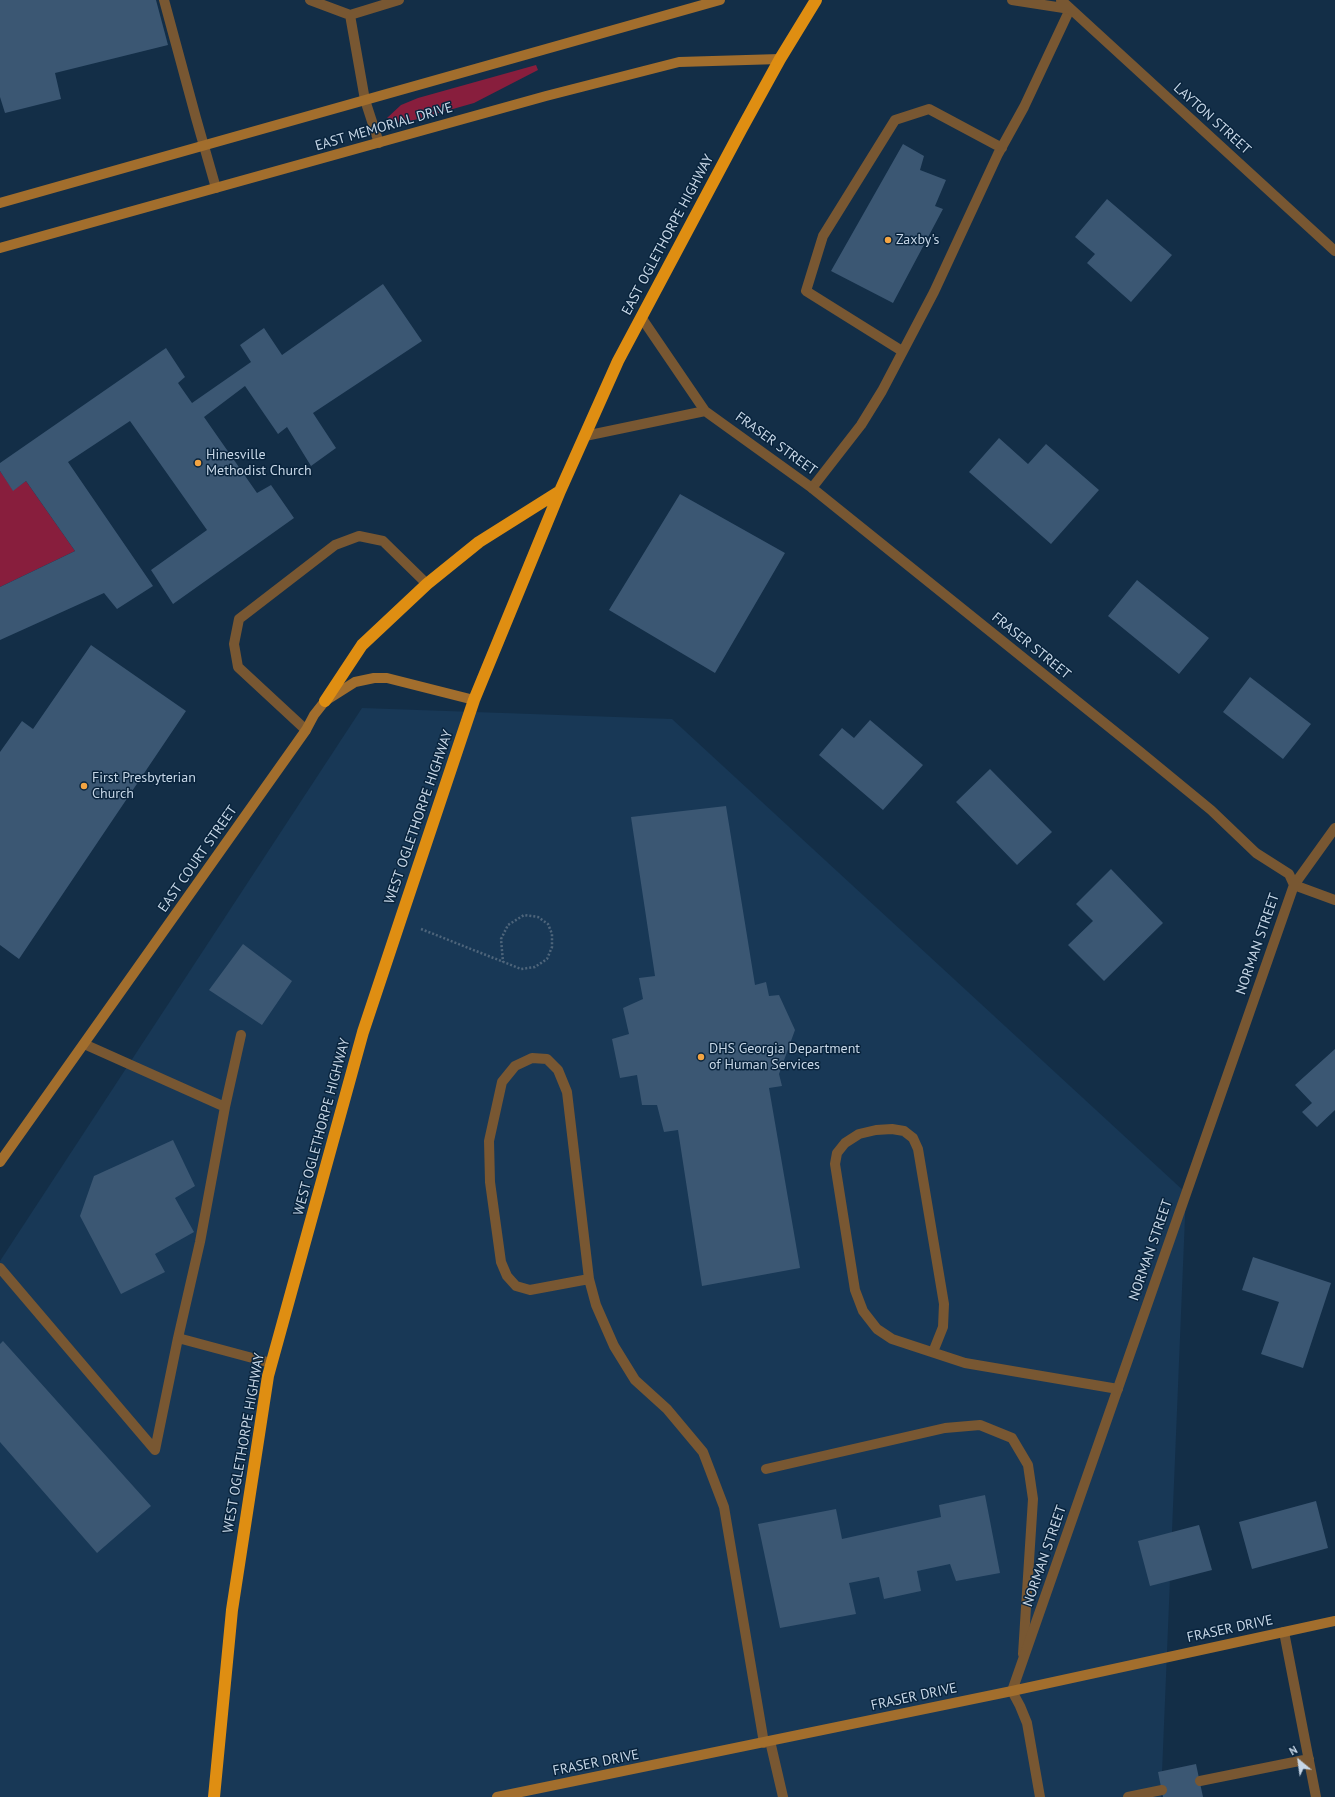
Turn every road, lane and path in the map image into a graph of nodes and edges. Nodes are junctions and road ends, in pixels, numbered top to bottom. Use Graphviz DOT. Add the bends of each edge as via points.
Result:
graph roads {
  1 [pos="164,0"];
  2 [pos="310,0"];
  3 [pos="399,0"];
  4 [pos="720,0"];
  5 [pos="816,0"];
  6 [pos="1012,0"];
  7 [pos="1061,0"];
  8 [pos="1070,9"];
  9 [pos="350,15"];
  10 [pos="780,59"];
  11 [pos="365,100"];
  12 [pos="379,143"];
  13 [pos="204,146"];
  14 [pos="1002,148"];
  15 [pos="216,188"];
  16 [pos="0,203"];
  17 [pos="0,248"];
  18 [pos="1335,251"];
  19 [pos="641,317"];
  20 [pos="902,351"];
  21 [pos="705,411"];
  22 [pos="585,436"];
  23 [pos="812,488"];
  24 [pos="560,491"];
  25 [pos="427,584"];
  26 [pos="474,700"];
  27 [pos="325,701"];
  28 [pos="306,730"];
  29 [pos="1335,828"];
  30 [pos="1294,885"];
  31 [pos="1335,900"];
  32 [pos="400,921"];
  33 [pos="503,962"];
  34 [pos="241,1035"];
  35 [pos="84,1044"];
  36 [pos="225,1107"];
  37 [pos="0,1162"];
  38 [pos="0,1268"];
  39 [pos="589,1280"];
  40 [pos="178,1338"];
  41 [pos="933,1352"];
  42 [pos="272,1363"];
  43 [pos="1118,1389"];
  44 [pos="766,1469"];
  45 [pos="1335,1620"];
  46 [pos="1284,1632"];
  47 [pos="1023,1660"];
  48 [pos="1012,1691"];
  49 [pos="767,1742"];
  50 [pos="1309,1759"];
  51 [pos="1200,1781"];
  52 [pos="1162,1790"];
  53 [pos="511,1796"];
  54 [pos="214,1797"];
  55 [pos="497,1797"];
  56 [pos="783,1797"];
  57 [pos="1040,1797"];
  58 [pos="1128,1797"];
  59 [pos="1316,1797"];
  1 -- 13 [label="street"];
  2 -- 9 [label="street"];
  3 -- 9 [label="street"];
  4 -- 11 [label="street"];
  5 -- 10 [label="highway, EAST OGLETHORPE HIGHWAY"];
  6 -- 8 [label="street"];
  7 -- 8 [label="street, LAYTON STREET"];
  8 -- 14 [label="street"];
  8 -- 18 [label="street, LAYTON STREET"];
  9 -- 11 [label="street"];
  10 -- 12 [label="street, EAST MEMORIAL DRIVE" via="679,62"];
  10 -- 19 [label="highway, EAST OGLETHORPE HIGHWAY"];
  11 -- 12 [label="street"];
  11 -- 13 [label="street"];
  12 -- 15 [label="street, EAST MEMORIAL DRIVE"];
  13 -- 15 [label="street"];
  13 -- 16 [label="street"];
  14 -- 20 [label="street" via="934,292"];
  14 -- 20 [label="street" via="929,109 895,120 823,236 806,291"];
  15 -- 17 [label="street, EAST MEMORIAL DRIVE"];
  19 -- 21 [label="street, FRASER STREET"];
  19 -- 22 [label="highway, EAST OGLETHORPE HIGHWAY" via="618,361"];
  20 -- 23 [label="street" via="882,391 860,425"];
  21 -- 22 [label="street"];
  21 -- 23 [label="street, FRASER STREET"];
  22 -- 24 [label="highway, EAST OGLETHORPE HIGHWAY"];
  23 -- 30 [label="street, FRASER STREET" via="1211,810 1256,852 1289,874"];
  24 -- 25 [label="highway" via="479,542"];
  24 -- 26 [label="highway, WEST OGLETHORPE HIGHWAY"];
  25 -- 27 [label="highway" via="362,645"];
  25 -- 28 [label="street" via="383,541 360,536 334,545 239,619 234,644 238,667"];
  26 -- 27 [label="street, EAST COURT STREET" via="387,678 374,678 356,682"];
  26 -- 32 [label="highway, WEST OGLETHORPE HIGHWAY"];
  27 -- 28 [label="street, EAST COURT STREET" via="314,714"];
  28 -- 35 [label="street, EAST COURT STREET"];
  29 -- 30 [label="street, NORMAN STREET"];
  30 -- 31 [label="street"];
  30 -- 43 [label="street, NORMAN STREET"];
  32 -- 33 [label="path"];
  32 -- 42 [label="highway, WEST OGLETHORPE HIGHWAY" via="363,1032"];
  33 -- 33 [label="path" via="521,969 535,967 547,959 552,947 552,934 548,924 538,917 524,915 508,925 501,939"];
  34 -- 36 [label="street"];
  35 -- 36 [label="street"];
  35 -- 37 [label="street, EAST COURT STREET"];
  36 -- 40 [label="street" via="200,1242"];
  38 -- 40 [label="street" via="155,1450"];
  39 -- 39 [label="street" via="567,1092 558,1070 547,1060 532,1058 515,1066 502,1082 489,1141 490,1182 501,1262 506,1276 516,1286 530,1290"];
  39 -- 49 [label="street" via="596,1305 614,1346 635,1380 667,1409 703,1452 724,1507"];
  40 -- 42 [label="street"];
  41 -- 41 [label="street" via="892,1339 877,1329 863,1311 855,1290 835,1164 837,1153 845,1143 859,1134 876,1130 904,1131 913,1138 918,1149 944,1304 943,1327"];
  41 -- 43 [label="street" via="965,1363"];
  42 -- 54 [label="highway, WEST OGLETHORPE HIGHWAY" via="232,1610"];
  43 -- 47 [label="street, NORMAN STREET"];
  44 -- 47 [label="street" via="944,1428 980,1426 1012,1438 1028,1465 1033,1500"];
  45 -- 46 [label="street, FRASER DRIVE"];
  46 -- 48 [label="street, FRASER DRIVE"];
  46 -- 50 [label="street"];
  47 -- 48 [label="street, NORMAN STREET"];
  48 -- 49 [label="street, FRASER DRIVE"];
  48 -- 57 [label="street" via="1027,1723"];
  49 -- 53 [label="street, FRASER DRIVE"];
  49 -- 56 [label="street"];
  50 -- 51 [label="street"];
  50 -- 59 [label="street"];
  52 -- 58 [label="street"];
  53 -- 55 [label="street, FRASER DRIVE"];
}
